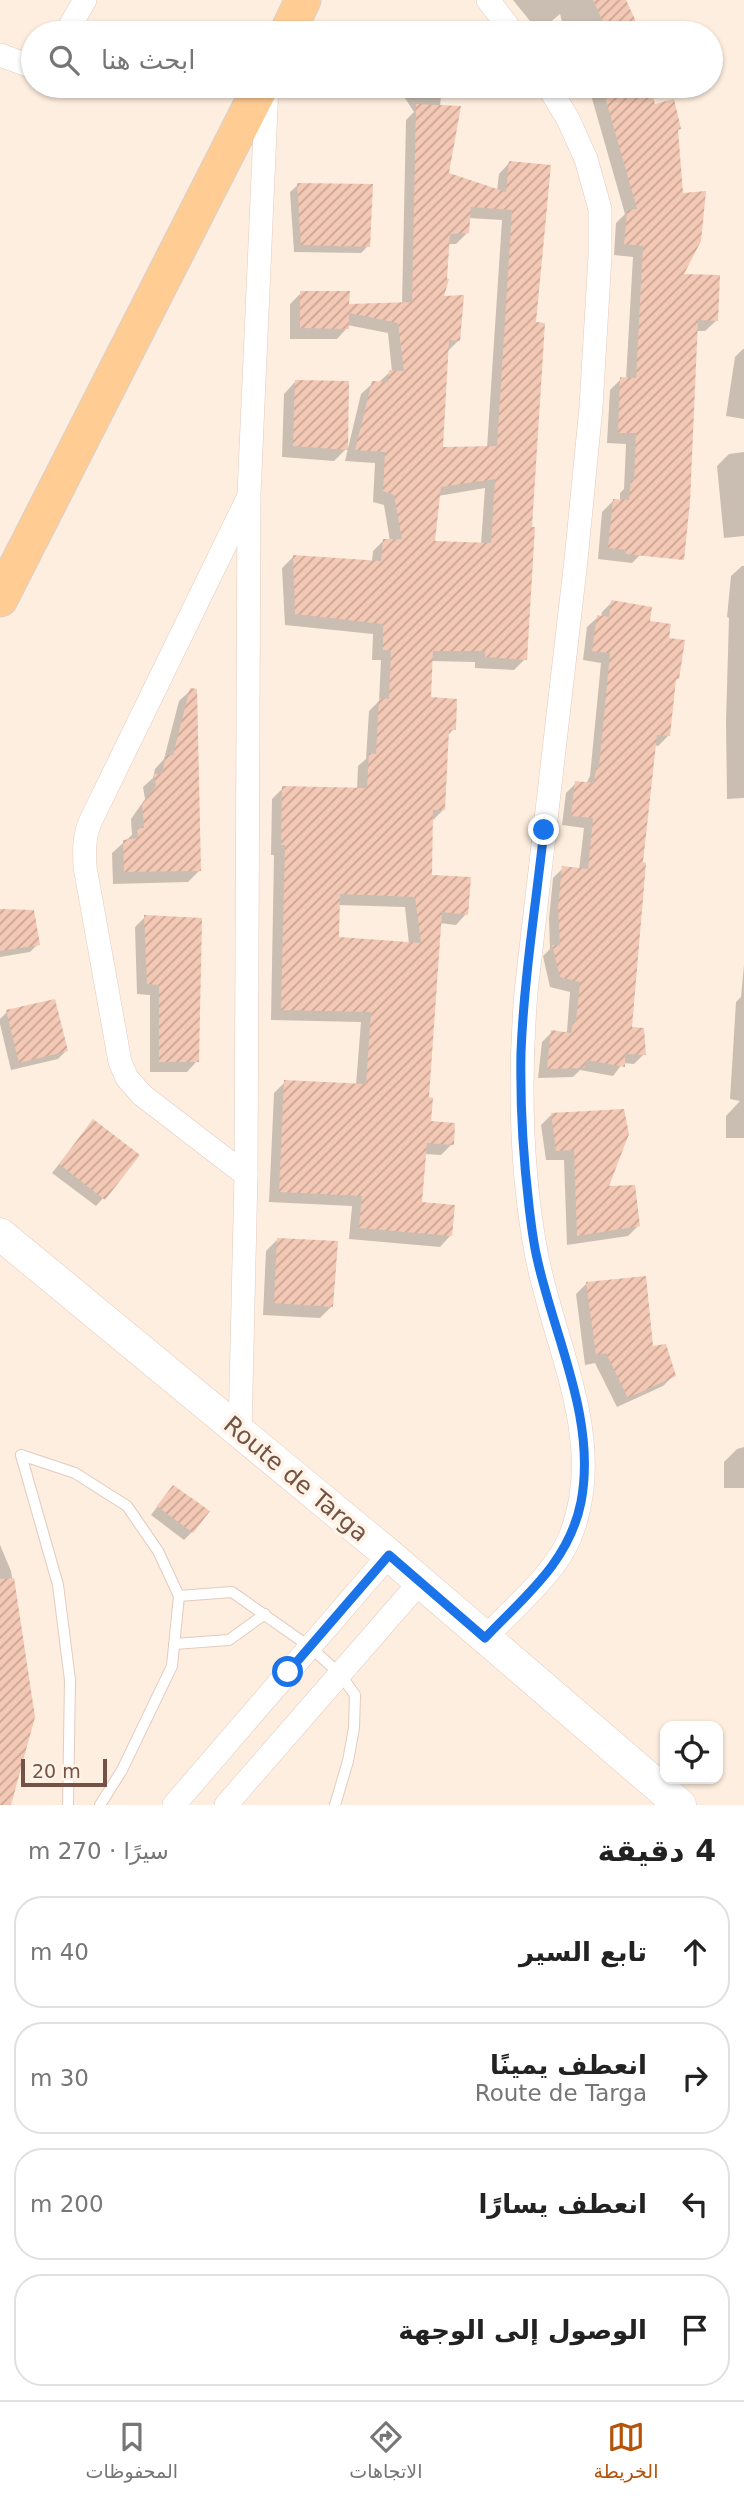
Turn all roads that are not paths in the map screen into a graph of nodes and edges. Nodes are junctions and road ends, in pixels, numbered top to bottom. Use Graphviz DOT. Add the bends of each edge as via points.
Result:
graph roads {
  1 [pos="85,0"];
  2 [pos="303,0"];
  3 [pos="488,0"];
  4 [pos="73,21"];
  5 [pos="293,21"];
  6 [pos="504,21"];
  7 [pos="0,55"];
  8 [pos="21,63"];
  9 [pos="255,98"];
  10 [pos="266,98"];
  11 [pos="555,98"];
  12 [pos="249,494"];
  13 [pos="0,599"];
  14 [pos="246,1175"];
  15 [pos="2,1234"];
  16 [pos="240,1432"];
  17 [pos="389,1555"];
  18 [pos="420,1582"];
  19 [pos="179,1596"];
  20 [pos="265,1614"];
  21 [pos="485,1638"];
  22 [pos="174,1644"];
  23 [pos="310,1647"];
  24 [pos="340,1674"];
  25 [pos="68,1805"];
  26 [pos="100,1805"];
  27 [pos="174,1805"];
  28 [pos="226,1805"];
  29 [pos="335,1805"];
  30 [pos="680,1805"];
  1 -- 4 [label="street"];
  2 -- 5 [label="main road"];
  3 -- 6 [label="street"];
  7 -- 8 [label="street"];
  9 -- 13 [label="main road"];
  10 -- 12 [label="street"];
  11 -- 21 [label="street" via="586,159 600,208 600,256 576,560 526,992 521,1112 537,1258 584,1444 581,1501 570,1538 553,1567"];
  12 -- 14 [label="street"];
  12 -- 14 [label="street" via="92,818 84,848 120,1062 127,1078 142,1095"];
  14 -- 16 [label="street"];
  15 -- 16 [label="main road, Route de Targa"];
  16 -- 17 [label="main road, Route de Targa"];
  17 -- 18 [label="main road, Route de Targa"];
  17 -- 23 [label="street"];
  18 -- 21 [label="main road, Route de Targa"];
  18 -- 24 [label="street"];
  19 -- 20 [label="lane" via="232,1592"];
  19 -- 22 [label="lane"];
  19 -- 25 [label="lane" via="158,1551 127,1506 75,1473 21,1455 58,1585 70,1680"];
  20 -- 22 [label="lane" via="229,1640"];
  20 -- 23 [label="lane"];
  21 -- 30 [label="main road, Route de Targa"];
  22 -- 26 [label="lane" via="172,1666"];
  23 -- 24 [label="lane"];
  23 -- 27 [label="street"];
  24 -- 28 [label="street"];
  24 -- 29 [label="lane" via="355,1695 354,1728"];
}
